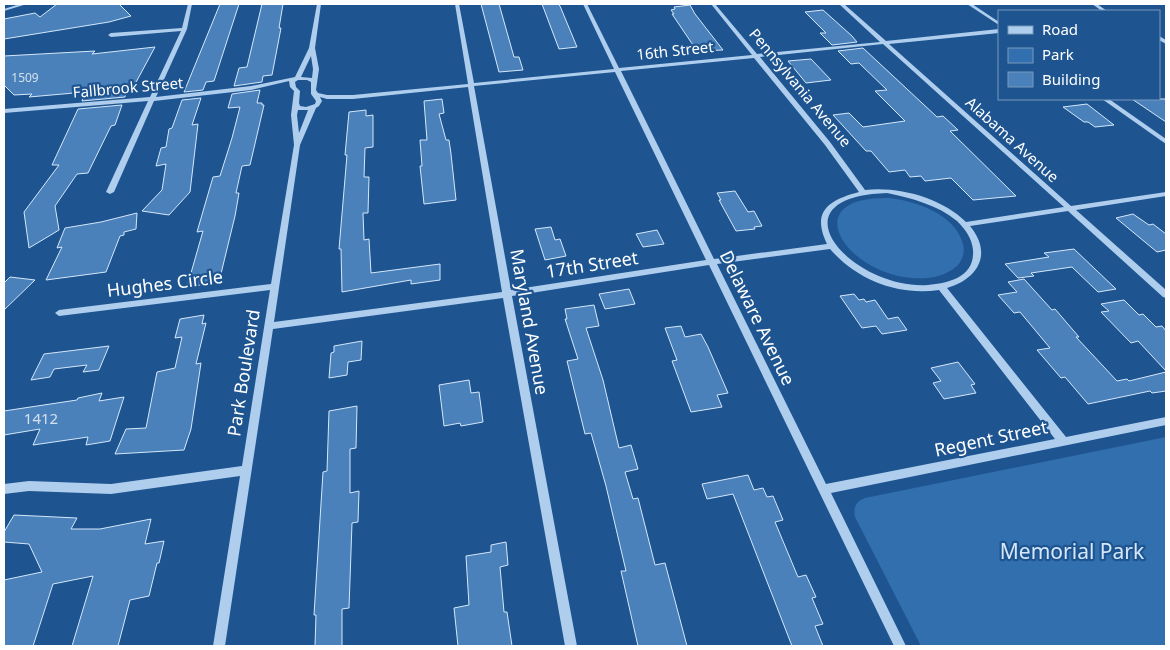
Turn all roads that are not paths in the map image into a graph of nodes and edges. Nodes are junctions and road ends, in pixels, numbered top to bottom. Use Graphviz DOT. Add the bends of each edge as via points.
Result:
graph roads {
  1 [pos="25,4"];
  2 [pos="190,4"];
  3 [pos="319,4"];
  4 [pos="457,4"];
  5 [pos="585,4"];
  6 [pos="713,4"];
  7 [pos="841,4"];
  8 [pos="970,4"];
  9 [pos="4,10"];
  10 [pos="998,23"];
  11 [pos="184,29"];
  12 [pos="998,31"];
  13 [pos="111,35"];
  14 [pos="884,42"];
  15 [pos="312,48"];
  16 [pos="755,55"];
  17 [pos="617,70"];
  18 [pos="297,78"];
  19 [pos="313,81"];
  20 [pos="471,85"];
  21 [pos="254,88"];
  22 [pos="314,94"];
  23 [pos="297,96"];
  24 [pos="353,97"];
  25 [pos="152,99"];
  26 [pos="1106,100"];
  27 [pos="296,104"];
  28 [pos="315,106"];
  29 [pos="4,111"];
  30 [pos="1166,142"];
  31 [pos="297,145"];
  32 [pos="110,192"];
  33 [pos="864,192"];
  34 [pos="1166,194"];
  35 [pos="1070,209"];
  36 [pos="964,225"];
  37 [pos="832,246"];
  38 [pos="711,262"];
  39 [pos="276,286"];
  40 [pos="941,286"];
  41 [pos="507,294"];
  42 [pos="1166,295"];
  43 [pos="59,313"];
  44 [pos="268,326"];
  45 [pos="1166,421"];
  46 [pos="1063,441"];
  47 [pos="247,470"];
  48 [pos="4,489"];
  49 [pos="823,490"];
  50 [pos="220,646"];
  51 [pos="571,646"];
  52 [pos="900,646"];
  1 -- 9 [label="street"];
  2 -- 11 [label="street"];
  3 -- 15 [label="street"];
  4 -- 20 [label="street, Maryland Avenue"];
  5 -- 17 [label="street, Delaware Avenue"];
  6 -- 16 [label="street, Pennsylvania Avenue"];
  7 -- 14 [label="street, Alabama Avenue"];
  8 -- 10 [label="street"];
  11 -- 13 [label="street"];
  11 -- 25 [label="street"];
  12 -- 14 [label="street, 16th Street"];
  14 -- 16 [label="street, 16th Street"];
  14 -- 35 [label="street, Alabama Avenue"];
  15 -- 18 [label="street"];
  15 -- 19 [label="street" via="316,69"];
  16 -- 17 [label="street, 16th Street"];
  16 -- 33 [label="street, Pennsylvania Avenue" via="836,151"];
  17 -- 20 [label="street, 16th Street"];
  17 -- 38 [label="street, Delaware Avenue"];
  18 -- 19 [label="street"];
  18 -- 21 [label="street"];
  18 -- 23 [label="street" via="292,85"];
  19 -- 22 [label="street"];
  20 -- 24 [label="street, 16th Street"];
  20 -- 41 [label="street, Maryland Avenue"];
  21 -- 23 [label="street" via="284,89"];
  21 -- 25 [label="street, Fallbrook Street"];
  22 -- 24 [label="street, 16th Street"];
  22 -- 28 [label="street" via="319,101"];
  23 -- 27 [label="street"];
  24 -- 28 [label="street"];
  25 -- 29 [label="street, Fallbrook Street"];
  25 -- 32 [label="street"];
  26 -- 30 [label="street"];
  27 -- 28 [label="street" via="302,109"];
  27 -- 31 [label="street"];
  28 -- 31 [label="street, Park Boulevard"];
  31 -- 39 [label="street, Park Boulevard"];
  33 -- 36 [label="street" via="899,192 924,199"];
  33 -- 37 [label="street" via="844,197 830,207 825,229"];
  34 -- 35 [label="street"];
  35 -- 36 [label="street"];
  35 -- 42 [label="street, Alabama Avenue"];
  36 -- 40 [label="street" via="978,250 974,266 962,279"];
  37 -- 38 [label="street, 17th Street"];
  37 -- 40 [label="street" via="859,270 885,281 914,287"];
  38 -- 41 [label="street, 17th Street"];
  38 -- 49 [label="street, Delaware Avenue"];
  39 -- 43 [label="street, Hughes Circle"];
  39 -- 44 [label="street, Park Boulevard"];
  40 -- 46 [label="street"];
  41 -- 44 [label="street, 17th Street"];
  41 -- 51 [label="street, Maryland Avenue"];
  44 -- 47 [label="street, Park Boulevard"];
  45 -- 46 [label="street, Regent Street"];
  46 -- 49 [label="street, Regent Street"];
  47 -- 48 [label="street" via="111,489 29,486"];
  47 -- 50 [label="street, Park Boulevard"];
  49 -- 52 [label="street, Delaware Avenue"];
}
